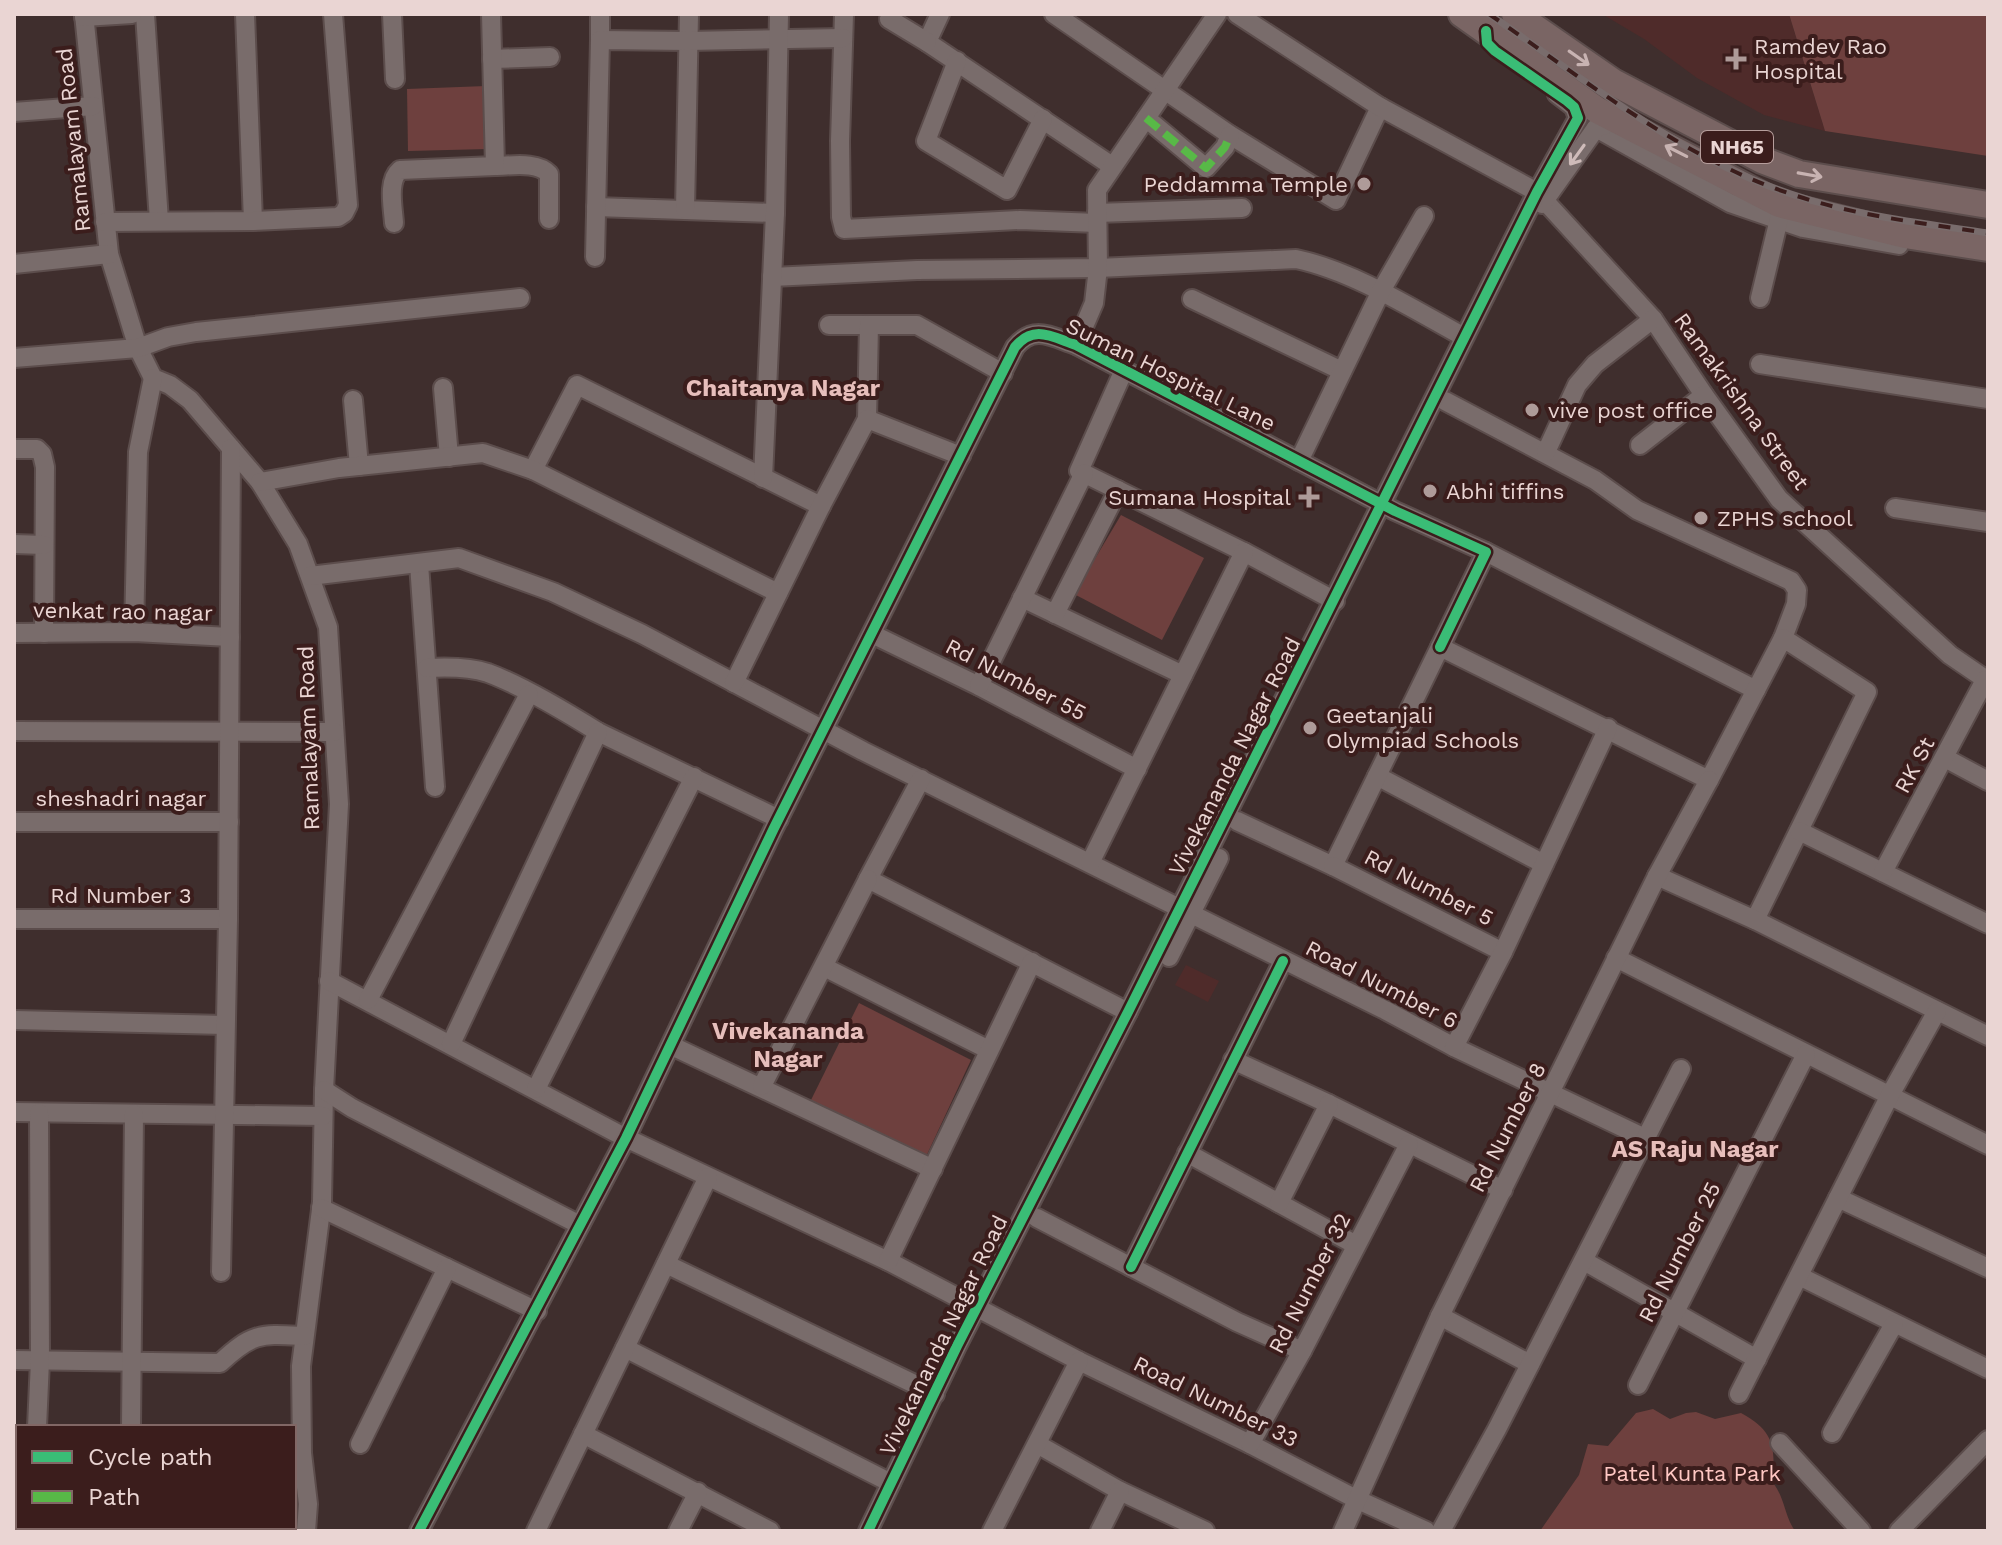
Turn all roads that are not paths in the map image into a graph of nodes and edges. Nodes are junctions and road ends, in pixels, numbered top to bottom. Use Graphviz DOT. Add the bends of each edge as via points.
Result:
graph roads {
  1 [pos="132,14"];
  2 [pos="145,14"];
  3 [pos="245,14"];
  4 [pos="333,14"];
  5 [pos="392,14"];
  6 [pos="491,14"];
  7 [pos="600,14"];
  8 [pos="689,14"];
  9 [pos="779,14"];
  10 [pos="844,14"];
  11 [pos="940,14"];
  12 [pos="1054,14"];
  13 [pos="1217,14"];
  14 [pos="1237,14"];
  15 [pos="1462,14"];
  16 [pos="1515,14"];
  17 [pos="84,15"];
  18 [pos="889,19"];
  19 [pos="1486,31"];
  20 [pos="778,38"];
  21 [pos="843,38"];
  22 [pos="600,40"];
  23 [pos="688,41"];
  24 [pos="927,42"];
  25 [pos="550,57"];
  26 [pos="492,59"];
  27 [pos="957,61"];
  28 [pos="395,79"];
  29 [pos="1166,91"];
  30 [pos="93,106"];
  31 [pos="1380,107"];
  32 [pos="14,112"];
  33 [pos="1146,118"];
  34 [pos="1043,119"];
  35 [pos="1607,125"];
  36 [pos="1230,135"];
  37 [pos="495,166"];
  38 [pos="1112,166"];
  39 [pos="1541,196"];
  40 [pos="1743,196"];
  41 [pos="1988,205"];
  42 [pos="596,207"];
  43 [pos="1242,208"];
  44 [pos="685,209"];
  45 [pos="775,213"];
  46 [pos="1424,216"];
  47 [pos="1097,218"];
  48 [pos="549,219"];
  49 [pos="1779,219"];
  50 [pos="159,221"];
  51 [pos="253,221"];
  52 [pos="105,222"];
  53 [pos="394,223"];
  54 [pos="1988,248"];
  55 [pos="109,254"];
  56 [pos="595,257"];
  57 [pos="1988,261"];
  58 [pos="14,264"];
  59 [pos="1098,268"];
  60 [pos="772,277"];
  61 [pos="1381,291"];
  62 [pos="520,298"];
  63 [pos="1760,298"];
  64 [pos="1192,299"];
  65 [pos="1653,319"];
  66 [pos="829,325"];
  67 [pos="869,325"];
  68 [pos="1464,337"];
  69 [pos="1076,345"];
  70 [pos="138,348"];
  71 [pos="14,358"];
  72 [pos="1760,364"];
  73 [pos="1124,370"];
  74 [pos="1342,371"];
  75 [pos="1003,373"];
  76 [pos="153,378"];
  77 [pos="443,388"];
  78 [pos="1704,395"];
  79 [pos="1988,399"];
  80 [pos="353,400"];
  81 [pos="1445,401"];
  82 [pos="867,419"];
  83 [pos="1640,445"];
  84 [pos="231,448"];
  85 [pos="14,449"];
  86 [pos="1546,452"];
  87 [pos="961,456"];
  88 [pos="449,457"];
  89 [pos="1299,461"];
  90 [pos="359,466"];
  91 [pos="533,470"];
  92 [pos="1084,473"];
  93 [pos="763,478"];
  94 [pos="260,482"];
  95 [pos="1118,490"];
  96 [pos="821,506"];
  97 [pos="1389,508"];
  98 [pos="1895,508"];
  99 [pos="1988,522"];
  100 [pos="14,544"];
  101 [pos="44,545"];
  102 [pos="1244,552"];
  103 [pos="1486,552"];
  104 [pos="419,564"];
  105 [pos="310,576"];
  106 [pos="778,593"];
  107 [pos="1022,598"];
  108 [pos="1335,601"];
  109 [pos="1055,614"];
  110 [pos="134,632"];
  111 [pos="14,633"];
  112 [pos="44,633"];
  113 [pos="872,634"];
  114 [pos="230,637"];
  115 [pos="1783,638"];
  116 [pos="1440,647"];
  117 [pos="427,668"];
  118 [pos="1183,675"];
  119 [pos="1987,680"];
  120 [pos="734,683"];
  121 [pos="979,686"];
  122 [pos="1756,690"];
  123 [pos="529,694"];
  124 [pos="1608,728"];
  125 [pos="824,730"];
  126 [pos="14,731"];
  127 [pos="229,732"];
  128 [pos="334,732"];
  129 [pos="598,732"];
  130 [pos="1945,758"];
  131 [pos="1137,769"];
  132 [pos="1377,776"];
  133 [pos="694,777"];
  134 [pos="921,779"];
  135 [pos="1709,780"];
  136 [pos="1988,781"];
  137 [pos="435,787"];
  138 [pos="779,819"];
  139 [pos="1237,821"];
  140 [pos="14,822"];
  141 [pos="229,822"];
  142 [pos="1799,831"];
  143 [pos="1090,863"];
  144 [pos="1544,864"];
  145 [pos="1333,866"];
  146 [pos="1883,872"];
  147 [pos="1657,876"];
  148 [pos="868,879"];
  149 [pos="1186,912"];
  150 [pos="14,919"];
  151 [pos="228,919"];
  152 [pos="1755,920"];
  153 [pos="1988,924"];
  154 [pos="1503,952"];
  155 [pos="1616,958"];
  156 [pos="1283,961"];
  157 [pos="1032,962"];
  158 [pos="824,967"];
  159 [pos="329,981"];
  160 [pos="368,1000"];
  161 [pos="1937,1011"];
  162 [pos="1128,1012"];
  163 [pos="14,1020"];
  164 [pos="225,1025"];
  165 [pos="1988,1036"];
  166 [pos="451,1044"];
  167 [pos="672,1046"];
  168 [pos="1454,1047"];
  169 [pos="989,1050"];
  170 [pos="1806,1054"];
  171 [pos="1233,1060"];
  172 [pos="1681,1069"];
  173 [pos="762,1086"];
  174 [pos="536,1089"];
  175 [pos="324,1090"];
  176 [pos="1552,1092"];
  177 [pos="1890,1095"];
  178 [pos="1329,1104"];
  179 [pos="14,1112"];
  180 [pos="39,1113"];
  181 [pos="134,1114"];
  182 [pos="223,1115"];
  183 [pos="323,1116"];
  184 [pos="626,1138"];
  185 [pos="1645,1138"];
  186 [pos="1409,1144"];
  187 [pos="1988,1145"];
  188 [pos="1187,1153"];
  189 [pos="933,1169"];
  190 [pos="708,1177"];
  191 [pos="1503,1190"];
  192 [pos="1838,1198"];
  193 [pos="1279,1203"];
  194 [pos="321,1208"];
  195 [pos="1037,1218"];
  196 [pos="580,1225"];
  197 [pos="1356,1245"];
  198 [pos="888,1261"];
  199 [pos="1584,1261"];
  200 [pos="666,1264"];
  201 [pos="1131,1267"];
  202 [pos="447,1268"];
  203 [pos="1988,1268"];
  204 [pos="221,1272"];
  205 [pos="1799,1276"];
  206 [pos="982,1309"];
  207 [pos="537,1311"];
  208 [pos="1674,1314"];
  209 [pos="1440,1316"];
  210 [pos="1894,1324"];
  211 [pos="304,1336"];
  212 [pos="625,1348"];
  213 [pos="1302,1351"];
  214 [pos="1757,1359"];
  215 [pos="14,1360"];
  216 [pos="40,1361"];
  217 [pos="131,1361"];
  218 [pos="1079,1361"];
  219 [pos="1530,1364"];
  220 [pos="1988,1369"];
  221 [pos="1638,1385"];
  222 [pos="935,1394"];
  223 [pos="1739,1394"];
  224 [pos="37,1425"];
  225 [pos="131,1425"];
  226 [pos="1832,1433"];
  227 [pos="583,1434"];
  228 [pos="1988,1440"];
  229 [pos="1780,1443"];
  230 [pos="360,1444"];
  231 [pos="1037,1444"];
  232 [pos="1250,1444"];
  233 [pos="891,1483"];
  234 [pos="1120,1491"];
  235 [pos="698,1492"];
  236 [pos="1356,1499"];
  237 [pos="306,1531"];
  238 [pos="419,1531"];
  239 [pos="536,1531"];
  240 [pos="678,1531"];
  241 [pos="770,1531"];
  242 [pos="868,1531"];
  243 [pos="880,1531"];
  244 [pos="992,1531"];
  245 [pos="1100,1531"];
  246 [pos="1205,1531"];
  247 [pos="1343,1531"];
  248 [pos="1426,1531"];
  249 [pos="1441,1531"];
  250 [pos="1861,1531"];
  251 [pos="1899,1531"];
  1 -- 17 [label="street"];
  2 -- 50 [label="street"];
  3 -- 51 [label="street"];
  4 -- 51 [label="street" via="348,205 338,217"];
  5 -- 28 [label="street"];
  6 -- 26 [label="street"];
  7 -- 22 [label="street"];
  8 -- 23 [label="street"];
  9 -- 20 [label="street"];
  10 -- 21 [label="street"];
  11 -- 24 [label="street"];
  12 -- 29 [label="street"];
  13 -- 29 [label="street"];
  14 -- 31 [label="street, Ramakrishna Street"];
  15 -- 19 [label="highway, NH65"];
  16 -- 41 [label="highway, NH65, one-way" via="1613,82 1762,160 1799,174"];
  17 -- 30 [label="street, Ramalayam Road"];
  18 -- 24 [label="street"];
  19 -- 35 [label="highway, NH65" via="1597,110"];
  19 -- 39 [label="street, Vivekananda Nagar Road" via="1487,43 1495,51 1567,101 1578,118"];
  20 -- 21 [label="street"];
  20 -- 23 [label="street"];
  20 -- 45 [label="street"];
  21 -- 47 [label="street" via="844,229"];
  22 -- 23 [label="street"];
  22 -- 42 [label="street"];
  23 -- 44 [label="street"];
  24 -- 27 [label="street"];
  25 -- 26 [label="street"];
  26 -- 37 [label="street"];
  27 -- 34 [label="street"];
  27 -- 34 [label="street" via="926,141 1007,190"];
  29 -- 33 [label="street"];
  29 -- 36 [label="street"];
  30 -- 32 [label="street"];
  30 -- 52 [label="street, Ramalayam Road"];
  31 -- 36 [label="street" via="1336,200"];
  31 -- 39 [label="street, Ramakrishna Street"];
  33 -- 36 [label="street" via="1206,168"];
  33 -- 38 [label="street"];
  34 -- 38 [label="street"];
  35 -- 39 [label="street, Vivekananda Nagar Road, one-way"];
  35 -- 40 [label="highway, NH65"];
  37 -- 48 [label="street" via="546,170"];
  37 -- 53 [label="street" via="400,170 392,180"];
  38 -- 47 [label="street" via="1097,190"];
  39 -- 65 [label="street, Ramakrishna Street"];
  39 -- 68 [label="street, Vivekananda Nagar Road"];
  39 -- 81 [label="street, Vivekananda Nagar Road"];
  40 -- 49 [label="street"];
  40 -- 54 [label="highway, NH65" via="1905,235"];
  42 -- 44 [label="street"];
  42 -- 56 [label="street"];
  43 -- 47 [label="street"];
  44 -- 45 [label="street"];
  45 -- 60 [label="street"];
  46 -- 61 [label="street"];
  47 -- 59 [label="street"];
  49 -- 57 [label="street" via="1803,228"];
  49 -- 63 [label="street"];
  50 -- 51 [label="street"];
  50 -- 52 [label="street"];
  52 -- 55 [label="street, Ramalayam Road"];
  55 -- 58 [label="street"];
  55 -- 70 [label="street, Ramalayam Road"];
  59 -- 60 [label="street"];
  59 -- 61 [label="street" via="1296,259 1327,266"];
  59 -- 69 [label="street" via="1094,303"];
  60 -- 93 [label="street"];
  61 -- 68 [label="street"];
  61 -- 74 [label="street"];
  62 -- 70 [label="street" via="196,332"];
  64 -- 74 [label="street"];
  65 -- 78 [label="street, Ramakrishna Street"];
  65 -- 86 [label="street" via="1595,364 1577,385"];
  66 -- 67 [label="street"];
  67 -- 75 [label="street" via="917,325"];
  67 -- 82 [label="street"];
  68 -- 97 [label="street, Vivekananda Nagar Road"];
  69 -- 73 [label="street, Suman Hospital Lane"];
  69 -- 75 [label="street, Suman Hospital Lane" via="1037,332 1015,347"];
  70 -- 71 [label="street"];
  70 -- 76 [label="street, Ramalayam Road"];
  72 -- 79 [label="street"];
  73 -- 89 [label="street, Suman Hospital Lane"];
  73 -- 92 [label="street" via="1079,471"];
  74 -- 89 [label="street"];
  75 -- 87 [label="street, Suman Hospital Lane"];
  76 -- 84 [label="street, Ramalayam Road" via="190,400"];
  76 -- 110 [label="street" via="138,452"];
  77 -- 88 [label="street"];
  78 -- 83 [label="street"];
  78 -- 119 [label="street, Ramakrishna Street" via="1779,499 1950,655"];
  80 -- 90 [label="street"];
  81 -- 86 [label="street"];
  81 -- 97 [label="street, Vivekananda Nagar Road"];
  82 -- 87 [label="street"];
  82 -- 96 [label="street"];
  84 -- 94 [label="street, Ramalayam Road"];
  84 -- 114 [label="street"];
  85 -- 101 [label="street" via="37,449 42,454"];
  86 -- 115 [label="street, Rd Number 8" via="1637,510 1791,581 1796,604"];
  87 -- 113 [label="street, Suman Hospital Lane"];
  88 -- 90 [label="street"];
  88 -- 91 [label="street" via="483,453"];
  89 -- 97 [label="street, Suman Hospital Lane"];
  90 -- 94 [label="street"];
  91 -- 93 [label="street" via="577,385"];
  91 -- 106 [label="street"];
  92 -- 95 [label="street"];
  92 -- 107 [label="street"];
  93 -- 96 [label="street"];
  94 -- 105 [label="street, Ramalayam Road" via="298,544"];
  95 -- 102 [label="street"];
  95 -- 109 [label="street"];
  96 -- 106 [label="street"];
  97 -- 103 [label="street, Suman Hospital Lane"];
  97 -- 108 [label="street, Vivekananda Nagar Road"];
  97 -- 139 [label="street, Vivekananda Nagar Road"];
  98 -- 99 [label="street"];
  100 -- 101 [label="street"];
  101 -- 112 [label="street"];
  102 -- 108 [label="street"];
  102 -- 118 [label="street"];
  103 -- 116 [label="street"];
  103 -- 122 [label="street, Suman Hospital Lane"];
  104 -- 105 [label="street, Road Number 6"];
  104 -- 117 [label="street"];
  104 -- 120 [label="street, Road Number 6" via="470,560 553,592"];
  105 -- 128 [label="street, Ramalayam Road" via="328,627"];
  106 -- 120 [label="street"];
  107 -- 109 [label="street"];
  107 -- 121 [label="street"];
  108 -- 149 [label="street, Vivekananda Nagar Road"];
  109 -- 118 [label="street"];
  110 -- 112 [label="street, venkat rao nagar"];
  110 -- 114 [label="street, venkat rao nagar"];
  111 -- 112 [label="street, venkat rao nagar"];
  113 -- 121 [label="street, Rd Number 55"];
  113 -- 125 [label="street, Suman Hospital Lane"];
  114 -- 127 [label="street"];
  115 -- 122 [label="street, Rd Number 8"];
  115 -- 142 [label="street" via="1867,692"];
  116 -- 124 [label="street"];
  116 -- 132 [label="street"];
  117 -- 123 [label="street" via="486,673"];
  117 -- 137 [label="street"];
  118 -- 131 [label="street"];
  119 -- 130 [label="street, RK St"];
  120 -- 125 [label="street, Road Number 6"];
  121 -- 131 [label="street, Rd Number 55"];
  122 -- 135 [label="street, Rd Number 8"];
  123 -- 129 [label="street"];
  123 -- 160 [label="street"];
  124 -- 135 [label="street"];
  124 -- 144 [label="street"];
  125 -- 134 [label="street, Road Number 6"];
  125 -- 138 [label="street, Suman Hospital Lane"];
  126 -- 127 [label="street"];
  127 -- 128 [label="street"];
  127 -- 141 [label="street"];
  128 -- 159 [label="street, Ramalayam Road" via="339,804"];
  129 -- 133 [label="street"];
  129 -- 166 [label="street"];
  130 -- 136 [label="street"];
  130 -- 146 [label="street, RK St"];
  131 -- 143 [label="street"];
  132 -- 144 [label="street"];
  132 -- 145 [label="street"];
  133 -- 138 [label="street"];
  133 -- 174 [label="street"];
  134 -- 143 [label="street, Road Number 6"];
  134 -- 148 [label="street"];
  135 -- 147 [label="street, Rd Number 8"];
  138 -- 167 [label="street, Suman Hospital Lane"];
  139 -- 145 [label="street, Rd Number 5"];
  139 -- 149 [label="street, Vivekananda Nagar Road"];
  140 -- 141 [label="street, sheshadri nagar"];
  141 -- 151 [label="street"];
  142 -- 146 [label="street"];
  142 -- 152 [label="street"];
  143 -- 149 [label="street, Road Number 6"];
  144 -- 154 [label="street"];
  145 -- 154 [label="street, Rd Number 5"];
  146 -- 153 [label="street"];
  147 -- 152 [label="street"];
  147 -- 155 [label="street, Rd Number 8"];
  148 -- 157 [label="street"];
  148 -- 158 [label="street"];
  149 -- 156 [label="street, Road Number 6"];
  149 -- 162 [label="street, Vivekananda Nagar Road"];
  149 -- 195 [label="street, Vivekananda Nagar Road"];
  150 -- 151 [label="street, Rd Number 3"];
  151 -- 164 [label="street"];
  152 -- 161 [label="street"];
  154 -- 168 [label="street"];
  155 -- 170 [label="street"];
  155 -- 176 [label="street, Rd Number 8"];
  156 -- 168 [label="street, Road Number 6"];
  156 -- 171 [label="street"];
  157 -- 162 [label="street"];
  157 -- 169 [label="street"];
  158 -- 169 [label="street"];
  158 -- 173 [label="street"];
  159 -- 160 [label="street, Road Number 33"];
  159 -- 175 [label="street, Ramalayam Road"];
  160 -- 166 [label="street, Road Number 33"];
  161 -- 165 [label="street"];
  161 -- 177 [label="street"];
  162 -- 206 [label="street, Vivekananda Nagar Road"];
  163 -- 164 [label="street"];
  164 -- 182 [label="street"];
  166 -- 174 [label="street, Road Number 33"];
  167 -- 173 [label="street"];
  167 -- 184 [label="street, Suman Hospital Lane"];
  168 -- 176 [label="street, Road Number 6"];
  169 -- 189 [label="street"];
  170 -- 177 [label="street"];
  170 -- 208 [label="street, Rd Number 25"];
  171 -- 178 [label="street"];
  171 -- 188 [label="street"];
  172 -- 185 [label="street"];
  173 -- 189 [label="street"];
  174 -- 184 [label="street, Road Number 33"];
  175 -- 183 [label="street, Ramalayam Road"];
  175 -- 196 [label="street"];
  176 -- 185 [label="street, Road Number 6"];
  176 -- 191 [label="street, Rd Number 8"];
  177 -- 187 [label="street"];
  177 -- 192 [label="street"];
  178 -- 186 [label="street"];
  178 -- 193 [label="street"];
  179 -- 180 [label="street"];
  180 -- 181 [label="street"];
  180 -- 216 [label="street"];
  181 -- 182 [label="street"];
  181 -- 217 [label="street"];
  182 -- 183 [label="street"];
  182 -- 204 [label="street"];
  183 -- 194 [label="street, Ramalayam Road"];
  184 -- 190 [label="street, Road Number 33"];
  184 -- 196 [label="street, Suman Hospital Lane"];
  185 -- 199 [label="street"];
  186 -- 191 [label="street"];
  186 -- 197 [label="street, Rd Number 32"];
  188 -- 193 [label="street"];
  188 -- 201 [label="street"];
  189 -- 198 [label="street"];
  190 -- 198 [label="street, Road Number 33"];
  190 -- 200 [label="street"];
  191 -- 209 [label="street, Rd Number 8"];
  192 -- 203 [label="street"];
  192 -- 205 [label="street"];
  193 -- 197 [label="street"];
  194 -- 202 [label="street"];
  194 -- 211 [label="street, Ramalayam Road"];
  195 -- 201 [label="street"];
  195 -- 206 [label="street, Vivekananda Nagar Road"];
  196 -- 207 [label="street, Suman Hospital Lane"];
  197 -- 213 [label="street, Rd Number 32"];
  198 -- 206 [label="street, Road Number 33"];
  199 -- 208 [label="street"];
  199 -- 219 [label="street"];
  200 -- 212 [label="street"];
  200 -- 222 [label="street"];
  201 -- 213 [label="street"];
  202 -- 207 [label="street"];
  202 -- 230 [label="street"];
  205 -- 210 [label="street"];
  205 -- 214 [label="street"];
  206 -- 218 [label="street, Road Number 33"];
  206 -- 222 [label="street, Vivekananda Nagar Road"];
  206 -- 243 [label="street, Vivekananda Nagar Road"];
  207 -- 238 [label="street, Suman Hospital Lane"];
  208 -- 214 [label="street"];
  208 -- 221 [label="street, Rd Number 25"];
  209 -- 219 [label="street"];
  209 -- 236 [label="street, Rd Number 8"];
  210 -- 220 [label="street"];
  210 -- 226 [label="street"];
  211 -- 217 [label="street" via="254,1337 220,1363"];
  211 -- 237 [label="street, Ramalayam Road"];
  212 -- 227 [label="street"];
  212 -- 233 [label="street"];
  213 -- 232 [label="street, Rd Number 32"];
  214 -- 223 [label="street"];
  215 -- 216 [label="street"];
  216 -- 217 [label="street"];
  216 -- 224 [label="street"];
  217 -- 225 [label="street"];
  218 -- 231 [label="street"];
  218 -- 232 [label="street, Road Number 33"];
  219 -- 249 [label="street"];
  222 -- 233 [label="street, Vivekananda Nagar Road"];
  227 -- 235 [label="street"];
  227 -- 239 [label="street"];
  228 -- 251 [label="street"];
  229 -- 250 [label="street"];
  231 -- 234 [label="street"];
  231 -- 244 [label="street"];
  232 -- 236 [label="street, Road Number 33"];
  233 -- 242 [label="street, Vivekananda Nagar Road"];
  234 -- 245 [label="street"];
  234 -- 246 [label="street"];
  235 -- 240 [label="street"];
  235 -- 241 [label="street"];
  236 -- 247 [label="street, Rd Number 8"];
  236 -- 248 [label="street, Road Number 33"];
}
